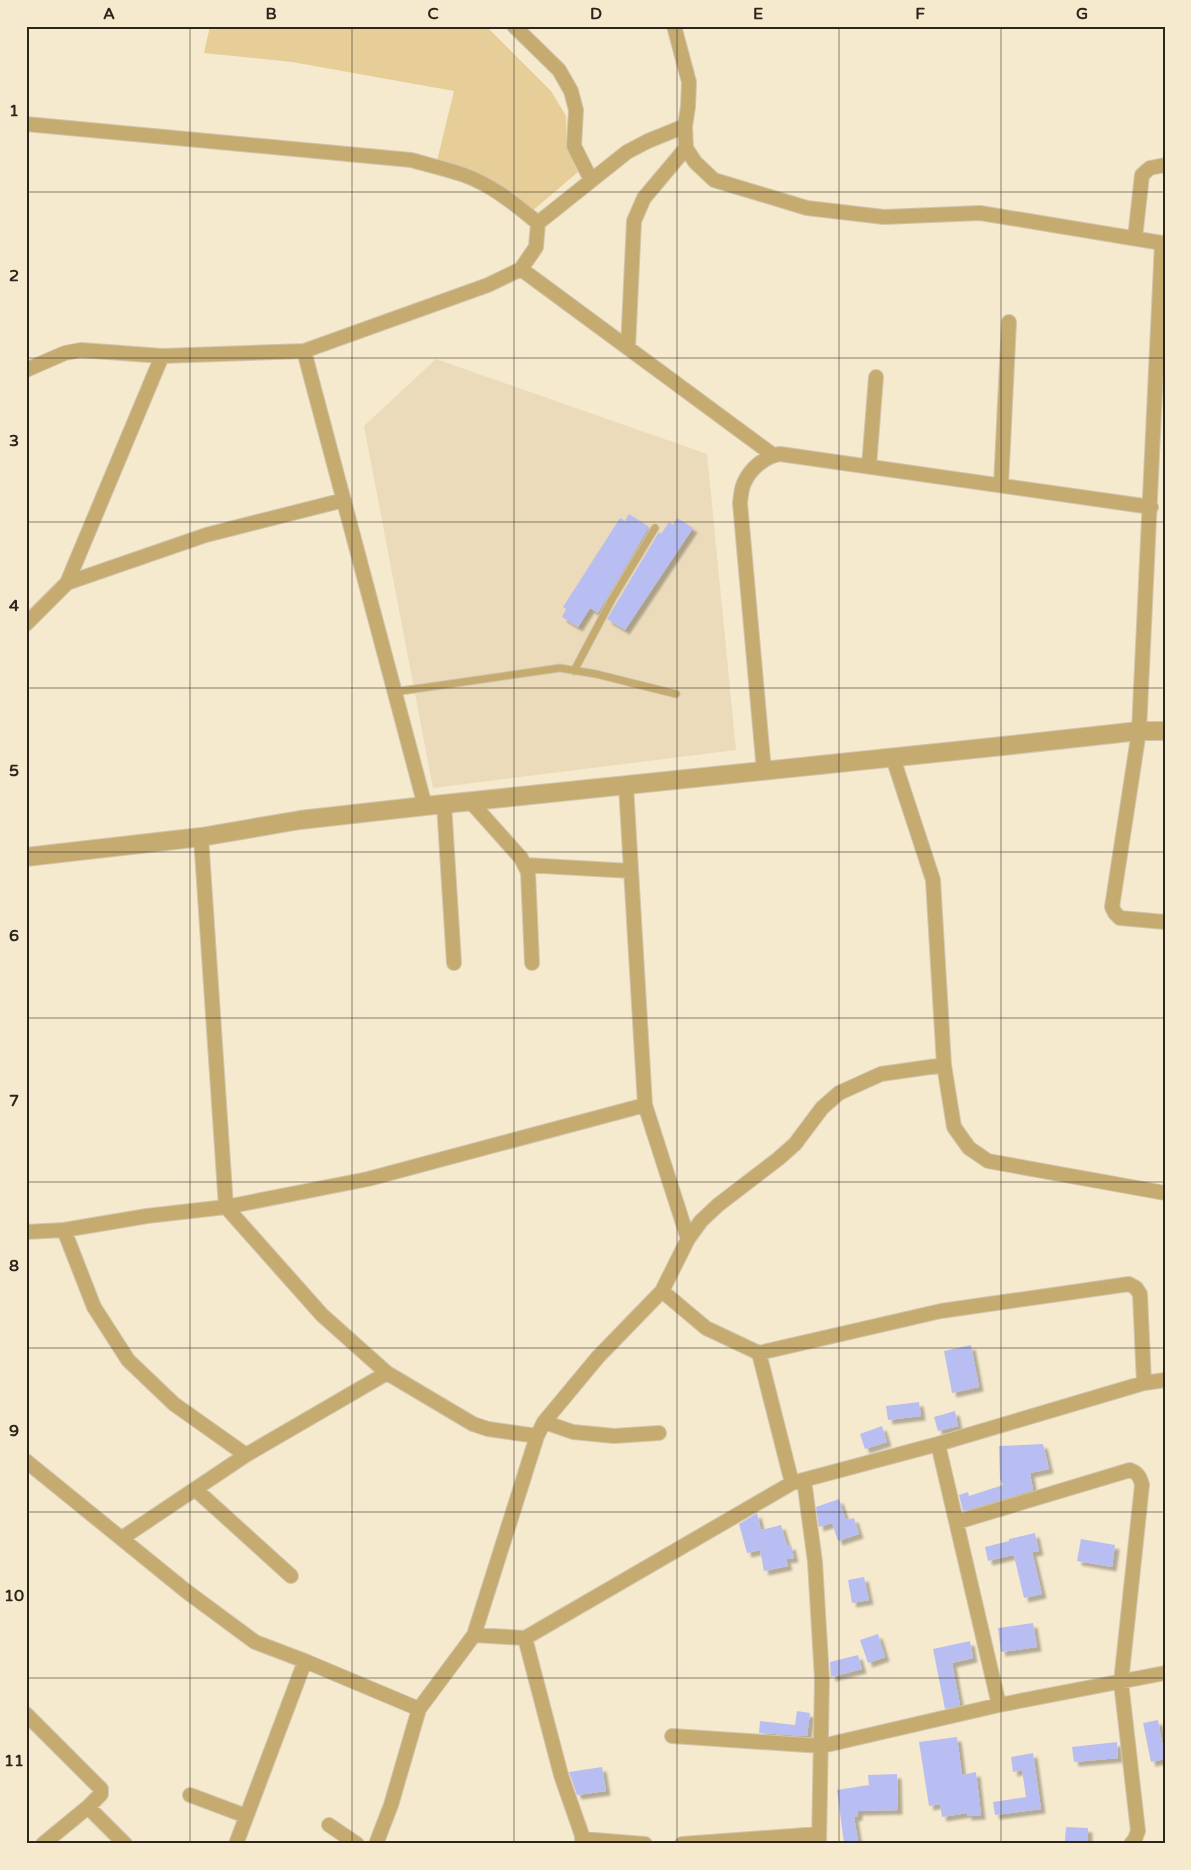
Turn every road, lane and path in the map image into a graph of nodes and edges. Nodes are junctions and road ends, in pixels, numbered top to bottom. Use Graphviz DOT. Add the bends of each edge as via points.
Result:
graph roads {
  1 [pos="514,26"];
  2 [pos="674,26"];
  3 [pos="26,124"];
  4 [pos="685,126"];
  5 [pos="686,148"];
  6 [pos="1165,165"];
  7 [pos="591,180"];
  8 [pos="538,223"];
  9 [pos="1135,238"];
  10 [pos="1164,243"];
  11 [pos="521,269"];
  12 [pos="1009,322"];
  13 [pos="628,348"];
  14 [pos="304,351"];
  15 [pos="162,356"];
  16 [pos="26,370"];
  17 [pos="876,377"];
  18 [pos="773,455"];
  19 [pos="869,466"];
  20 [pos="1001,485"];
  21 [pos="344,500"];
  22 [pos="1151,506"];
  23 [pos="655,528"];
  24 [pos="67,583"];
  25 [pos="26,624"];
  26 [pos="574,670"];
  27 [pos="394,692"];
  28 [pos="676,694"];
  29 [pos="1139,731"];
  30 [pos="1165,731"];
  31 [pos="893,758"];
  32 [pos="764,771"];
  33 [pos="626,786"];
  34 [pos="470,801"];
  35 [pos="444,804"];
  36 [pos="425,806"];
  37 [pos="201,837"];
  38 [pos="26,857"];
  39 [pos="525,865"];
  40 [pos="631,871"];
  41 [pos="1165,922"];
  42 [pos="454,963"];
  43 [pos="532,963"];
  44 [pos="944,1065"];
  45 [pos="645,1105"];
  46 [pos="1165,1193"];
  47 [pos="226,1207"];
  48 [pos="64,1230"];
  49 [pos="26,1232"];
  50 [pos="688,1239"];
  51 [pos="662,1291"];
  52 [pos="759,1352"];
  53 [pos="387,1373"];
  54 [pos="1165,1380"];
  55 [pos="1144,1383"];
  56 [pos="544,1422"];
  57 [pos="659,1433"];
  58 [pos="537,1436"];
  59 [pos="938,1444"];
  60 [pos="246,1455"];
  61 [pos="26,1461"];
  62 [pos="798,1481"];
  63 [pos="196,1489"];
  64 [pos="957,1522"];
  65 [pos="122,1538"];
  66 [pos="290,1576"];
  67 [pos="474,1635"];
  68 [pos="525,1638"];
  69 [pos="305,1662"];
  70 [pos="1165,1673"];
  71 [pos="1121,1682"];
  72 [pos="999,1705"];
  73 [pos="418,1709"];
  74 [pos="26,1714"];
  75 [pos="672,1736"];
  76 [pos="822,1746"];
  77 [pos="190,1795"];
  78 [pos="88,1807"];
  79 [pos="246,1816"];
  80 [pos="329,1825"];
  81 [pos="819,1839"];
  82 [pos="584,1841"];
  83 [pos="43,1844"];
  84 [pos="125,1844"];
  85 [pos="236,1844"];
  86 [pos="357,1844"];
  87 [pos="376,1844"];
  88 [pos="645,1844"];
  89 [pos="682,1844"];
  90 [pos="1131,1844"];
  1 -- 7 [label="street" via="559,70 571,90 576,110 574,146"];
  2 -- 4 [label="street" via="689,82"];
  3 -- 8 [label="street" via="411,160 464,175 490,187"];
  4 -- 5 [label="street"];
  4 -- 7 [label="street" via="627,152"];
  5 -- 9 [label="street" via="694,162 714,180 807,208 884,216 980,213"];
  5 -- 13 [label="street" via="644,198 634,221"];
  6 -- 9 [label="street" via="1150,168 1142,175"];
  7 -- 8 [label="street"];
  8 -- 11 [label="street" via="536,247"];
  9 -- 10 [label="street"];
  10 -- 22 [label="street"];
  11 -- 13 [label="street"];
  11 -- 14 [label="street" via="488,285"];
  12 -- 20 [label="street"];
  13 -- 18 [label="street"];
  14 -- 15 [label="street"];
  14 -- 21 [label="street"];
  15 -- 16 [label="street" via="81,350 65,353"];
  15 -- 24 [label="street"];
  17 -- 19 [label="street"];
  18 -- 19 [label="street"];
  18 -- 32 [label="street" via="762,460 747,477 740,503"];
  19 -- 20 [label="street"];
  20 -- 22 [label="street"];
  21 -- 24 [label="street" via="206,536"];
  21 -- 27 [label="street"];
  22 -- 29 [label="street"];
  23 -- 26 [label="lane"];
  24 -- 25 [label="street"];
  26 -- 27 [label="lane" via="560,668"];
  26 -- 28 [label="lane"];
  27 -- 36 [label="street"];
  29 -- 30 [label="street"];
  29 -- 31 [label="street"];
  29 -- 41 [label="street" via="1112,907 1120,918"];
  31 -- 32 [label="street"];
  31 -- 44 [label="street" via="933,880"];
  32 -- 33 [label="street"];
  33 -- 34 [label="street"];
  33 -- 40 [label="street"];
  34 -- 35 [label="street"];
  34 -- 39 [label="street"];
  35 -- 36 [label="street"];
  35 -- 42 [label="street"];
  36 -- 37 [label="street" via="300,820"];
  37 -- 38 [label="street"];
  37 -- 47 [label="street"];
  39 -- 40 [label="street"];
  39 -- 43 [label="street"];
  40 -- 45 [label="street"];
  44 -- 46 [label="street" via="954,1127 969,1148 988,1161"];
  44 -- 50 [label="street" via="882,1074 839,1094 822,1108 795,1144 718,1205"];
  45 -- 47 [label="street" via="368,1179"];
  45 -- 50 [label="street"];
  47 -- 48 [label="street"];
  47 -- 53 [label="street" via="322,1315"];
  48 -- 49 [label="street"];
  48 -- 60 [label="street" via="94,1307 128,1360 174,1404"];
  50 -- 51 [label="street"];
  51 -- 52 [label="street" via="706,1328"];
  51 -- 56 [label="street" via="598,1357"];
  52 -- 55 [label="street" via="941,1310 1129,1284 1140,1294"];
  52 -- 62 [label="street"];
  53 -- 58 [label="street" via="473,1424"];
  53 -- 60 [label="street"];
  54 -- 55 [label="street"];
  55 -- 59 [label="street"];
  56 -- 57 [label="street" via="573,1432 614,1436"];
  56 -- 58 [label="street"];
  58 -- 67 [label="street"];
  59 -- 62 [label="street"];
  59 -- 64 [label="street"];
  60 -- 63 [label="street"];
  61 -- 65 [label="street"];
  62 -- 68 [label="street"];
  62 -- 76 [label="street" via="815,1562 822,1679"];
  63 -- 65 [label="street"];
  63 -- 66 [label="street"];
  64 -- 71 [label="street" via="1130,1470 1137,1473 1142,1485"];
  64 -- 72 [label="street"];
  65 -- 69 [label="street" via="255,1642"];
  67 -- 68 [label="street"];
  67 -- 73 [label="street"];
  68 -- 82 [label="street" via="561,1774"];
  69 -- 73 [label="street"];
  69 -- 79 [label="street"];
  70 -- 71 [label="street"];
  71 -- 72 [label="street"];
  71 -- 90 [label="street" via="1138,1831"];
  72 -- 76 [label="street"];
  73 -- 87 [label="street" via="391,1805"];
  74 -- 78 [label="street" via="101,1788 101,1794"];
  75 -- 76 [label="street"];
  76 -- 81 [label="street"];
  77 -- 79 [label="street"];
  78 -- 83 [label="street"];
  78 -- 84 [label="street"];
  79 -- 85 [label="street"];
  80 -- 86 [label="street"];
  81 -- 89 [label="street"];
  82 -- 88 [label="street"];
}
